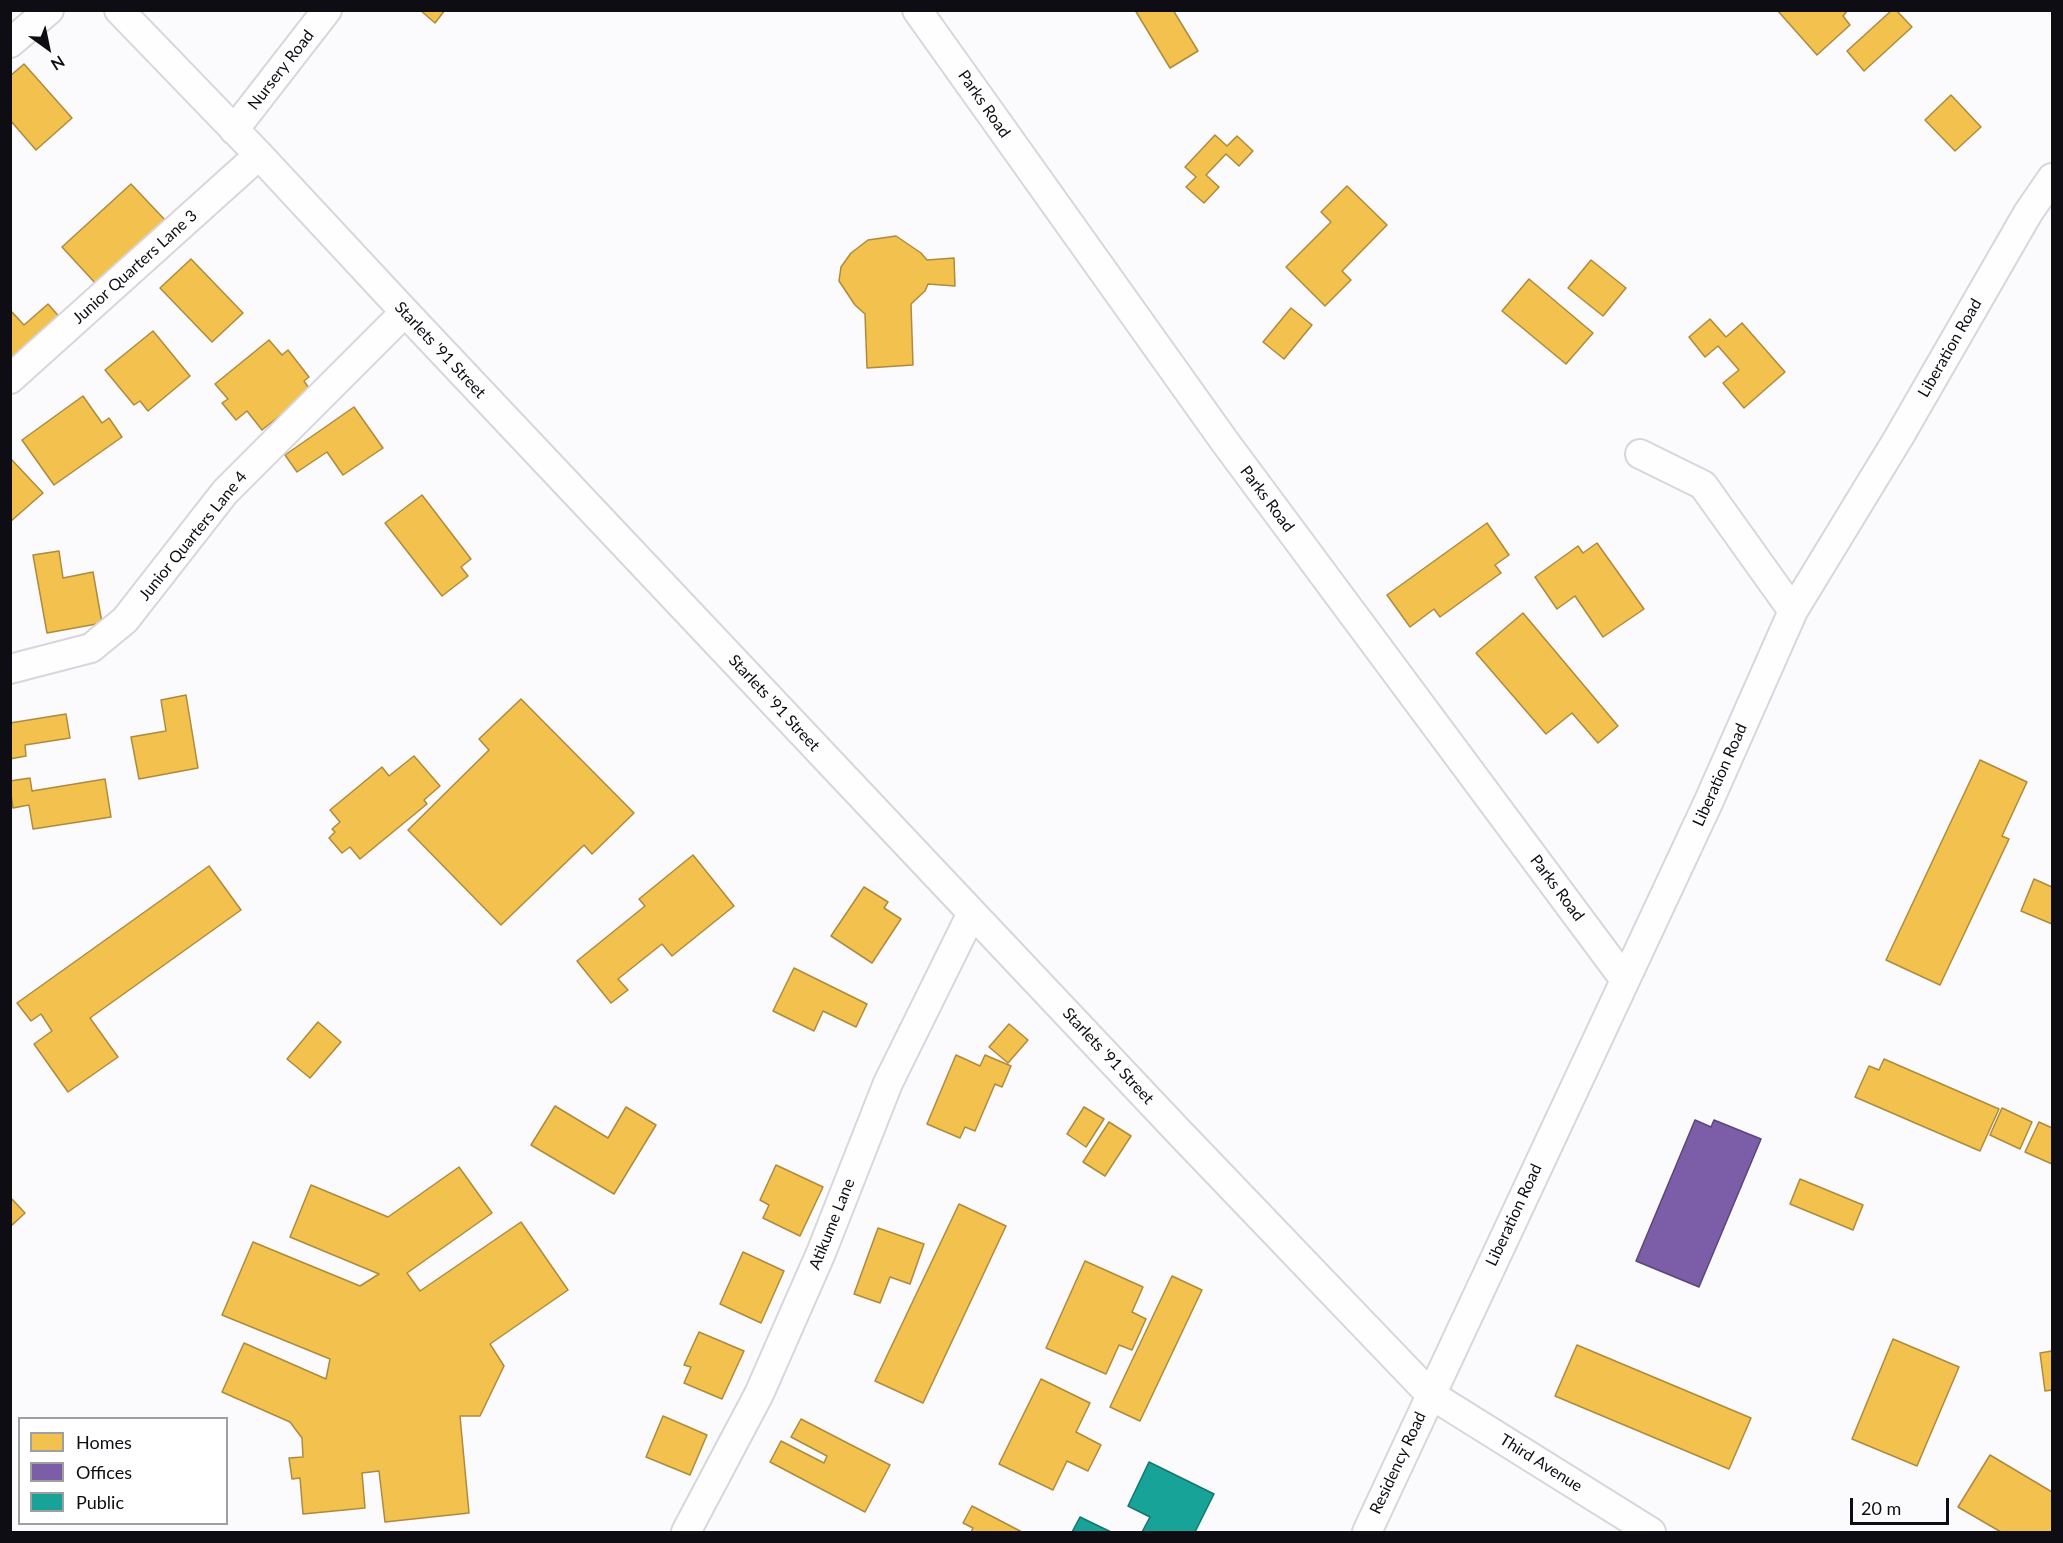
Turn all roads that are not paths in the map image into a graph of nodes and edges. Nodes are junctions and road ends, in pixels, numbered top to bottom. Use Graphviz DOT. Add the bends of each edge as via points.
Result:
graph roads {
  1 [pos="49,10"];
  2 [pos="119,10"];
  3 [pos="327,10"];
  4 [pos="917,10"];
  5 [pos="10,43"];
  6 [pos="234,130"];
  7 [pos="259,154"];
  8 [pos="2052,178"];
  9 [pos="405,312"];
  10 [pos="10,379"];
  11 [pos="1640,454"];
  12 [pos="1793,611"];
  13 [pos="10,669"];
  14 [pos="972,913"];
  15 [pos="1625,980"];
  16 [pos="1430,1394"];
  17 [pos="686,1533"];
  18 [pos="1367,1533"];
  19 [pos="1652,1533"];
  1 -- 5 [label="street"];
  2 -- 6 [label="street, Starlets '91 Street"];
  3 -- 6 [label="street, Nursery Road"];
  4 -- 15 [label="street, Parks Road" via="1225,442"];
  6 -- 7 [label="street, Starlets '91 Street"];
  7 -- 9 [label="street, Starlets '91 Street"];
  7 -- 10 [label="street, Junior Quarters Lane 3"];
  8 -- 12 [label="street, Liberation Road"];
  9 -- 13 [label="street, Junior Quarters Lane 4" via="225,492 125,620 91,648"];
  9 -- 14 [label="street, Starlets '91 Street"];
  11 -- 12 [label="street" via="1703,485"];
  12 -- 15 [label="street, Liberation Road"];
  14 -- 16 [label="street, Starlets '91 Street"];
  14 -- 17 [label="street, Atikume Lane" via="888,1083 821,1253 759,1394"];
  15 -- 16 [label="street, Liberation Road"];
  16 -- 18 [label="street, Residency Road"];
  16 -- 19 [label="street, Third Avenue"];
}
